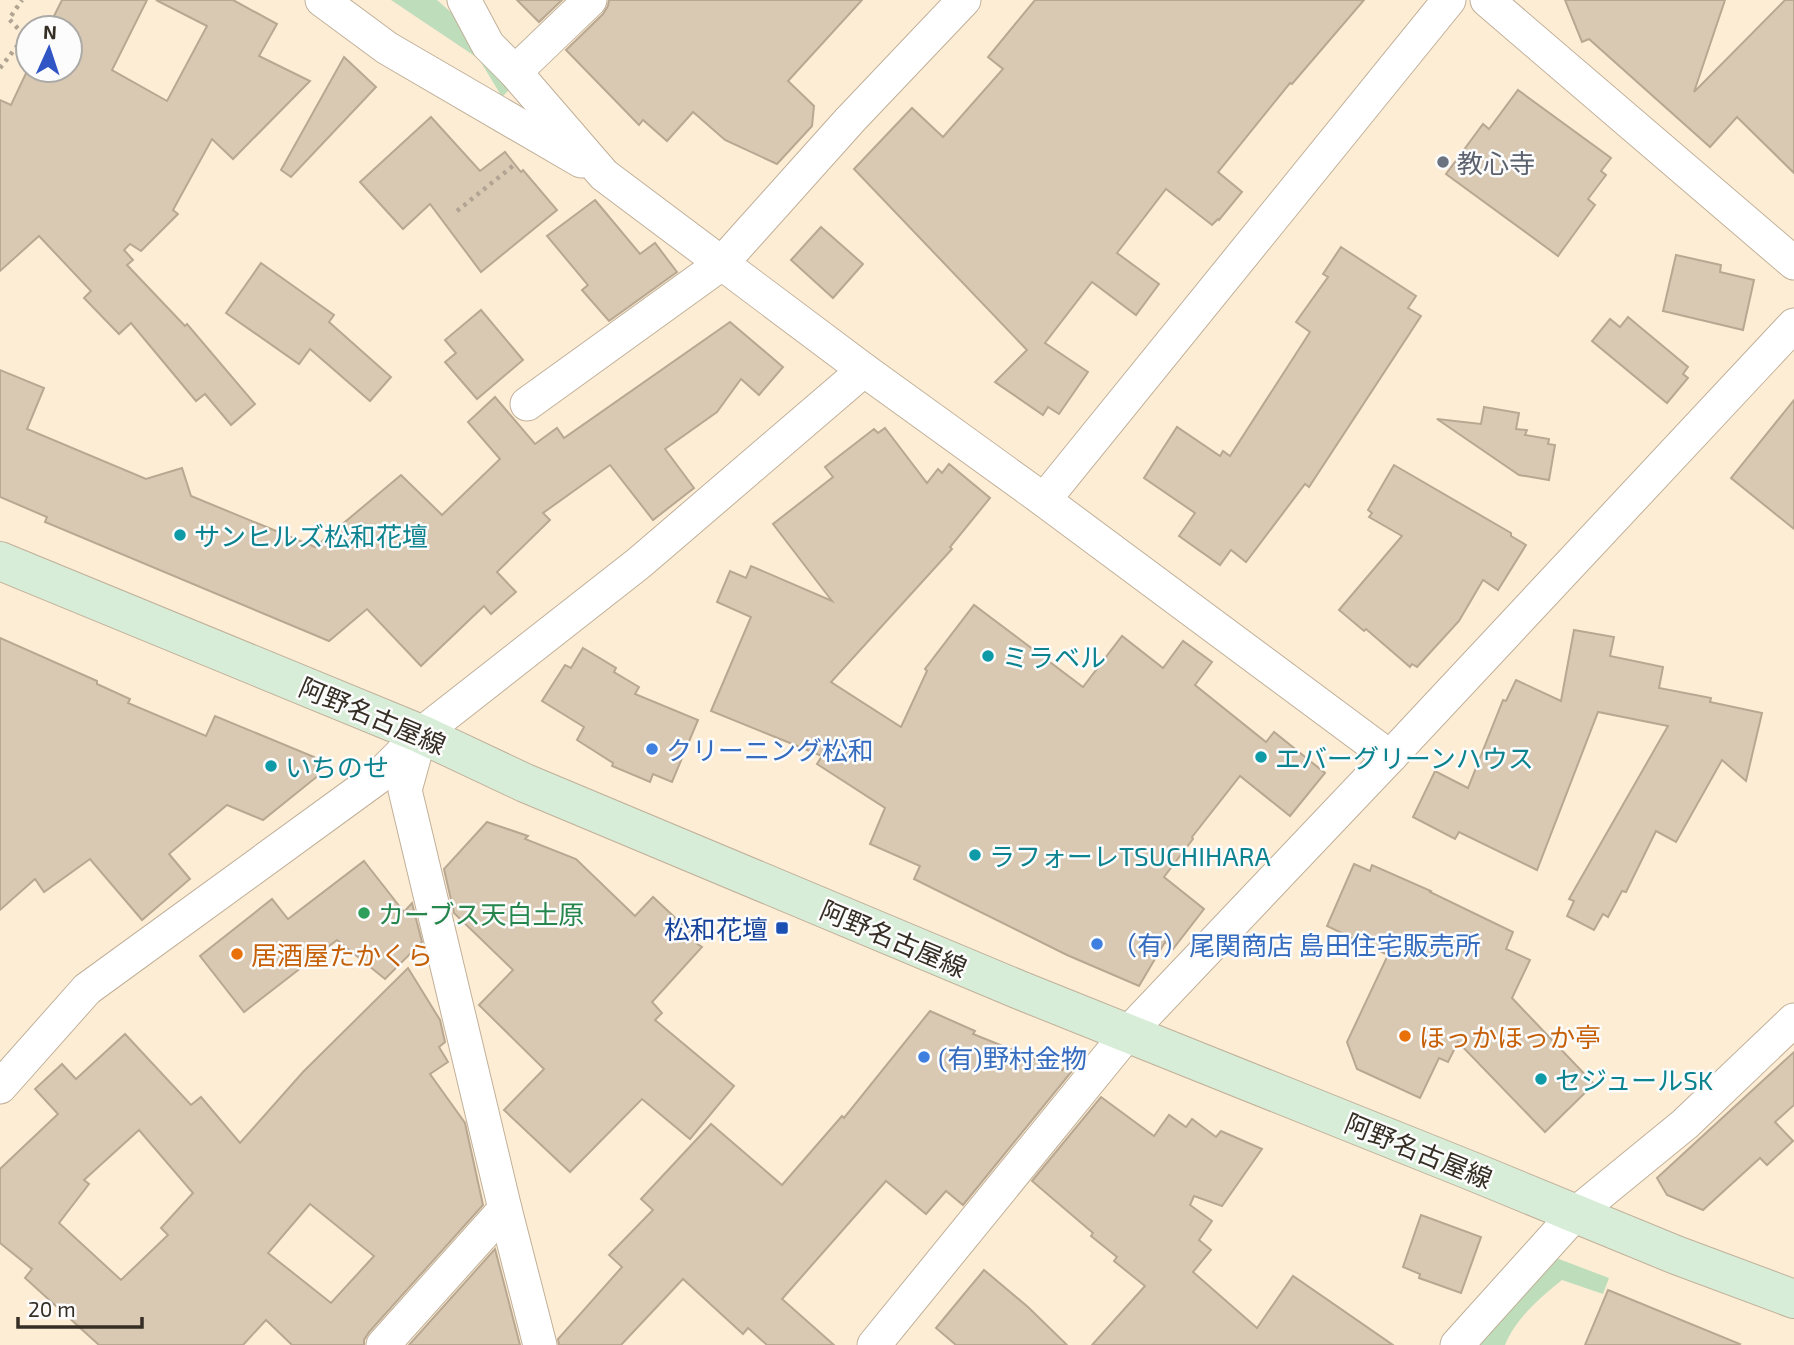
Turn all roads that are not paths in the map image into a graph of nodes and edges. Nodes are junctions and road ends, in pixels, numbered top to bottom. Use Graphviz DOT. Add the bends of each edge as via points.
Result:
graph roads {
  1 [pos="322,0"];
  2 [pos="464,0"];
  3 [pos="590,0"];
  4 [pos="964,0"];
  5 [pos="1450,0"];
  6 [pos="1487,0"];
  7 [pos="514,72"];
  8 [pos="604,175"];
  9 [pos="1794,262"];
  10 [pos="721,264"];
  11 [pos="1794,325"];
  12 [pos="864,370"];
  13 [pos="527,404"];
  14 [pos="1044,500"];
  15 [pos="0,561"];
  16 [pos="421,734"];
  17 [pos="1390,757"];
  18 [pos="1794,1020"];
  19 [pos="1127,1034"];
  20 [pos="0,1087"];
  21 [pos="505,1209"];
  22 [pos="1574,1214"];
  23 [pos="1794,1299"];
  24 [pos="383,1345"];
  25 [pos="540,1345"];
  26 [pos="874,1345"];
  27 [pos="1457,1345"];
  1 -- 8 [label="street" via="387,48"];
  2 -- 7 [label="street" via="488,45"];
  3 -- 7 [label="street"];
  4 -- 10 [label="street"];
  5 -- 14 [label="street"];
  6 -- 9 [label="street"];
  7 -- 8 [label="street"];
  8 -- 10 [label="street"];
  10 -- 12 [label="street"];
  10 -- 13 [label="street"];
  11 -- 17 [label="street"];
  12 -- 14 [label="street"];
  12 -- 16 [label="street" via="639,563"];
  14 -- 17 [label="street"];
  15 -- 16 [label="main road, 阿野名古屋線"];
  16 -- 19 [label="main road, 阿野名古屋線" via="550,794"];
  16 -- 20 [label="street" via="377,778 87,989"];
  16 -- 21 [label="street" via="405,790"];
  17 -- 19 [label="street"];
  18 -- 22 [label="street" via="1685,1124"];
  19 -- 22 [label="main road, 阿野名古屋線"];
  19 -- 26 [label="street"];
  21 -- 24 [label="street"];
  21 -- 25 [label="street"];
  22 -- 23 [label="main road, 阿野名古屋線"];
  22 -- 27 [label="street"];
}
